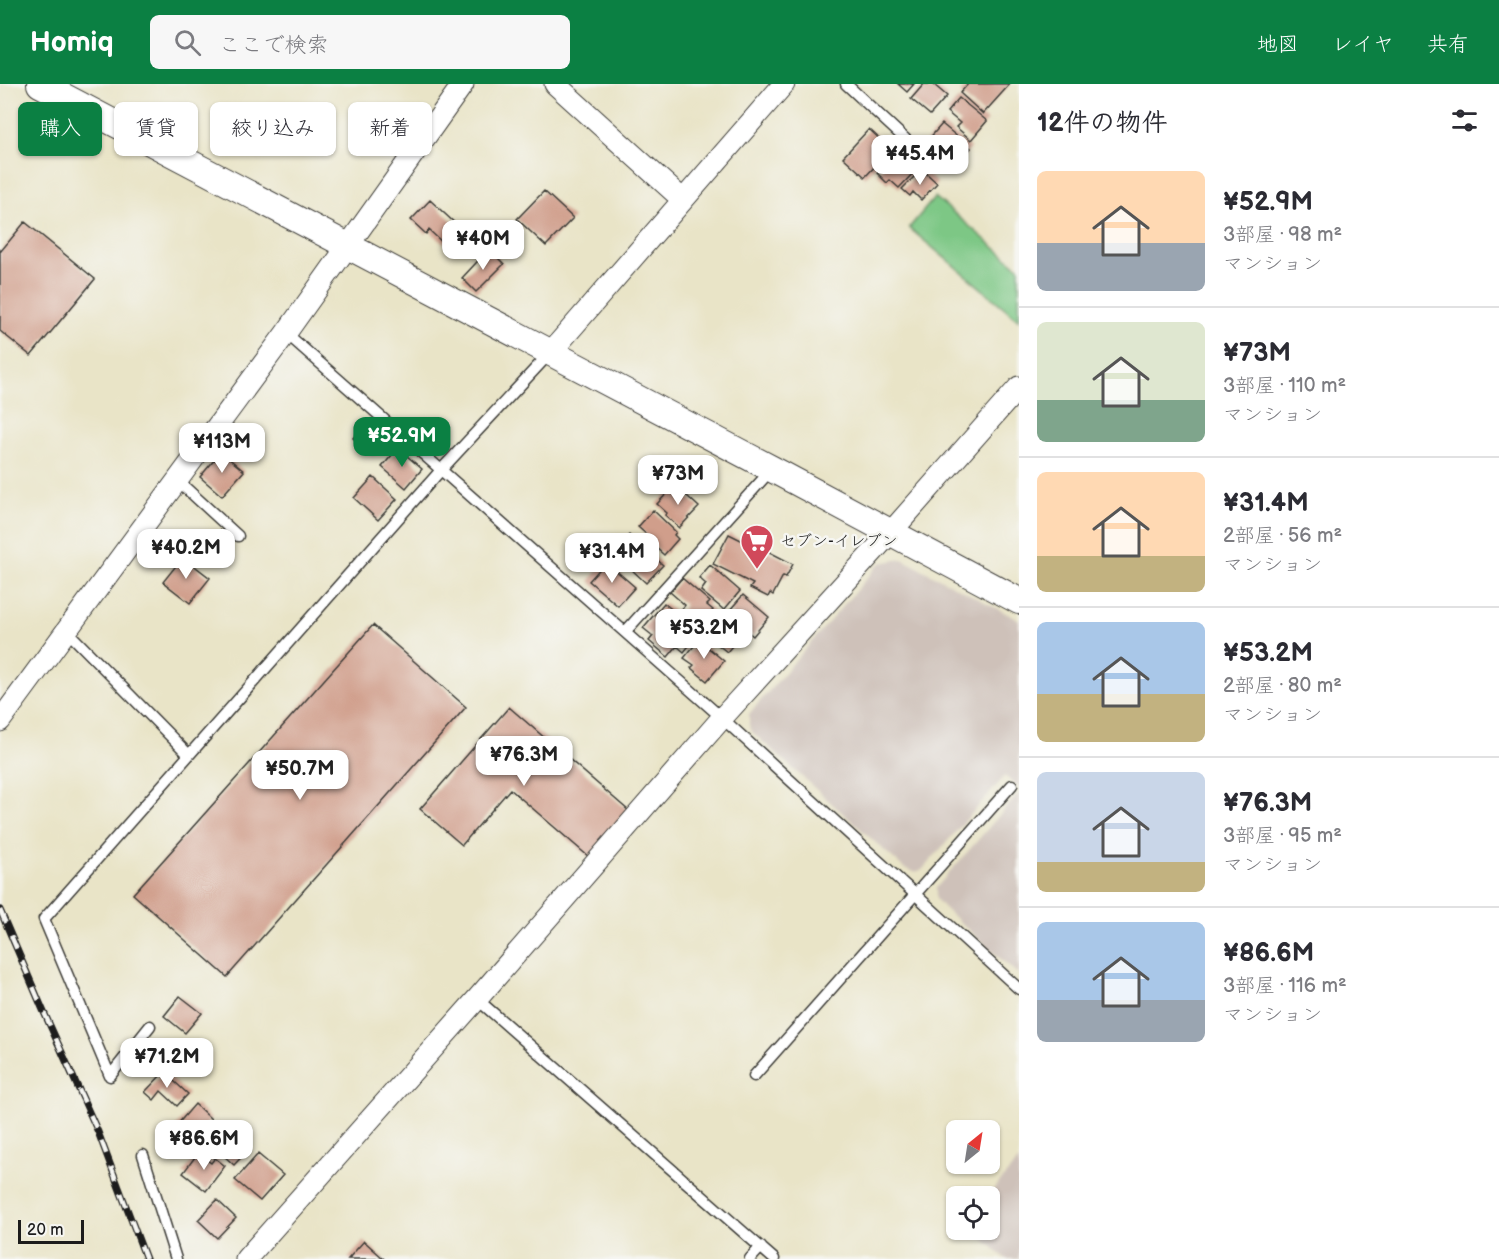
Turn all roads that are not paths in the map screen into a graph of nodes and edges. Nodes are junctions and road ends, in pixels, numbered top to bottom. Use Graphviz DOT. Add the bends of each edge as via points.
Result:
graph roads {
  1 [pos="40,84"];
  2 [pos="463,84"];
  3 [pos="555,84"];
  4 [pos="784,84"];
  5 [pos="846,84"];
  6 [pos="916,149"];
  7 [pos="683,200"];
  8 [pos="348,246"];
  9 [pos="286,333"];
  10 [pos="550,353"];
  11 [pos="1019,387"];
  12 [pos="772,469"];
  13 [pos="441,470"];
  14 [pos="177,480"];
  15 [pos="891,532"];
  16 [pos="238,536"];
  17 [pos="1019,601"];
  18 [pos="67,631"];
  19 [pos="625,632"];
  20 [pos="722,718"];
  21 [pos="0,721"];
  22 [pos="189,755"];
  23 [pos="1012,785"];
  24 [pos="915,894"];
  25 [pos="1019,989"];
  26 [pos="477,999"];
  27 [pos="150,1026"];
  28 [pos="754,1076"];
  29 [pos="143,1155"];
  30 [pos="761,1247"];
  31 [pos="176,1259"];
  32 [pos="246,1259"];
  33 [pos="750,1259"];
  34 [pos="774,1259"];
  1 -- 8 [label="street"];
  2 -- 8 [label="street"];
  3 -- 7 [label="street"];
  4 -- 7 [label="street"];
  5 -- 6 [label="lane"];
  7 -- 10 [label="street"];
  8 -- 9 [label="street"];
  8 -- 10 [label="street"];
  9 -- 13 [label="lane"];
  9 -- 14 [label="street"];
  10 -- 12 [label="street"];
  10 -- 13 [label="lane"];
  11 -- 15 [label="street"];
  12 -- 15 [label="street"];
  12 -- 19 [label="lane"];
  13 -- 19 [label="lane"];
  13 -- 22 [label="lane"];
  14 -- 16 [label="lane"];
  14 -- 18 [label="street"];
  15 -- 17 [label="street"];
  15 -- 20 [label="street"];
  18 -- 21 [label="street"];
  18 -- 22 [label="lane"];
  19 -- 20 [label="lane"];
  20 -- 24 [label="lane"];
  20 -- 26 [label="street"];
  22 -- 27 [label="lane" via="44,919 110,1076"];
  23 -- 24 [label="lane"];
  24 -- 25 [label="lane"];
  24 -- 28 [label="lane"];
  26 -- 30 [label="lane"];
  26 -- 32 [label="street"];
  29 -- 31 [label="lane"];
  30 -- 33 [label="lane"];
  30 -- 34 [label="lane"];
}
